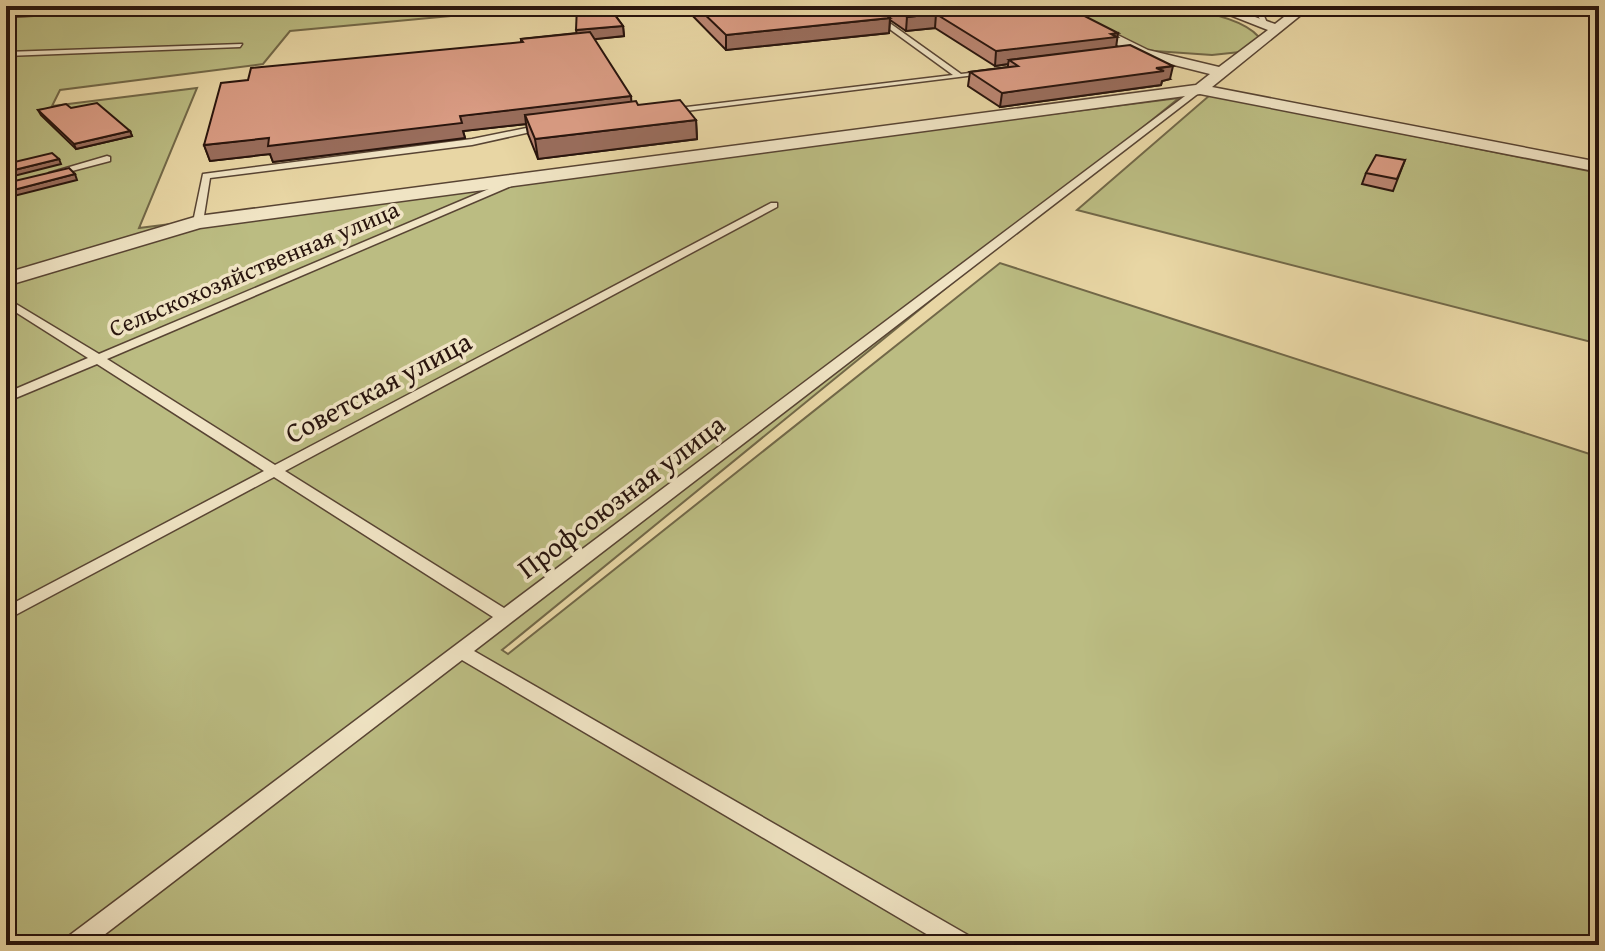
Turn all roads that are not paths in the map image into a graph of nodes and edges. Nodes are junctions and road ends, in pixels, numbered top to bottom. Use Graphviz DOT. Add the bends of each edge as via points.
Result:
graph roads {
  1 [pos="207,6"];
  2 [pos="883,6"];
  3 [pos="1049,6"];
  4 [pos="1213,6"];
  5 [pos="1268,6"];
  6 [pos="1306,6"];
  7 [pos="6,15"];
  8 [pos="1271,26"];
  9 [pos="240,45"];
  10 [pos="1143,53"];
  11 [pos="6,54"];
  12 [pos="1123,56"];
  13 [pos="1004,71"];
  14 [pos="1221,72"];
  15 [pos="959,76"];
  16 [pos="1200,89"];
  17 [pos="660,112"];
  18 [pos="550,126"];
  19 [pos="107,159"];
  20 [pos="1599,167"];
  21 [pos="35,177"];
  22 [pos="519,179"];
  23 [pos="774,205"];
  24 [pos="198,222"];
  25 [pos="6,280"];
  26 [pos="6,301"];
  27 [pos="98,360"];
  28 [pos="6,398"];
  29 [pos="272,470"];
  30 [pos="6,614"];
  31 [pos="506,617"];
  32 [pos="461,651"];
  33 [pos="74,945"];
  34 [pos="965,945"];
  1 -- 7 [label="lane"];
  2 -- 15 [label="lane" via="864,8"];
  3 -- 10 [label="street"];
  4 -- 8 [label="street"];
  5 -- 8 [label="lane" via="1261,16"];
  6 -- 8 [label="street"];
  8 -- 14 [label="street"];
  9 -- 11 [label="lane"];
  10 -- 12 [label="lane"];
  10 -- 14 [label="street"];
  13 -- 15 [label="lane"];
  14 -- 16 [label="street"];
  15 -- 17 [label="lane"];
  16 -- 20 [label="street"];
  16 -- 22 [label="street"];
  16 -- 31 [label="lane, Профсоюзная улица"];
  18 -- 24 [label="lane" via="472,142 206,176"];
  19 -- 21 [label="lane"];
  22 -- 24 [label="street"];
  22 -- 27 [label="lane, Сельскохозяйственная улица"];
  23 -- 29 [label="lane, Советская улица"];
  24 -- 25 [label="street"];
  26 -- 27 [label="lane"];
  27 -- 28 [label="lane, Сельскохозяйственная улица"];
  27 -- 29 [label="lane"];
  29 -- 30 [label="lane, Советская улица"];
  29 -- 31 [label="lane"];
  31 -- 32 [label="lane, Профсоюзная улица"];
  32 -- 33 [label="lane, Профсоюзная улица"];
  32 -- 34 [label="lane"];
}
